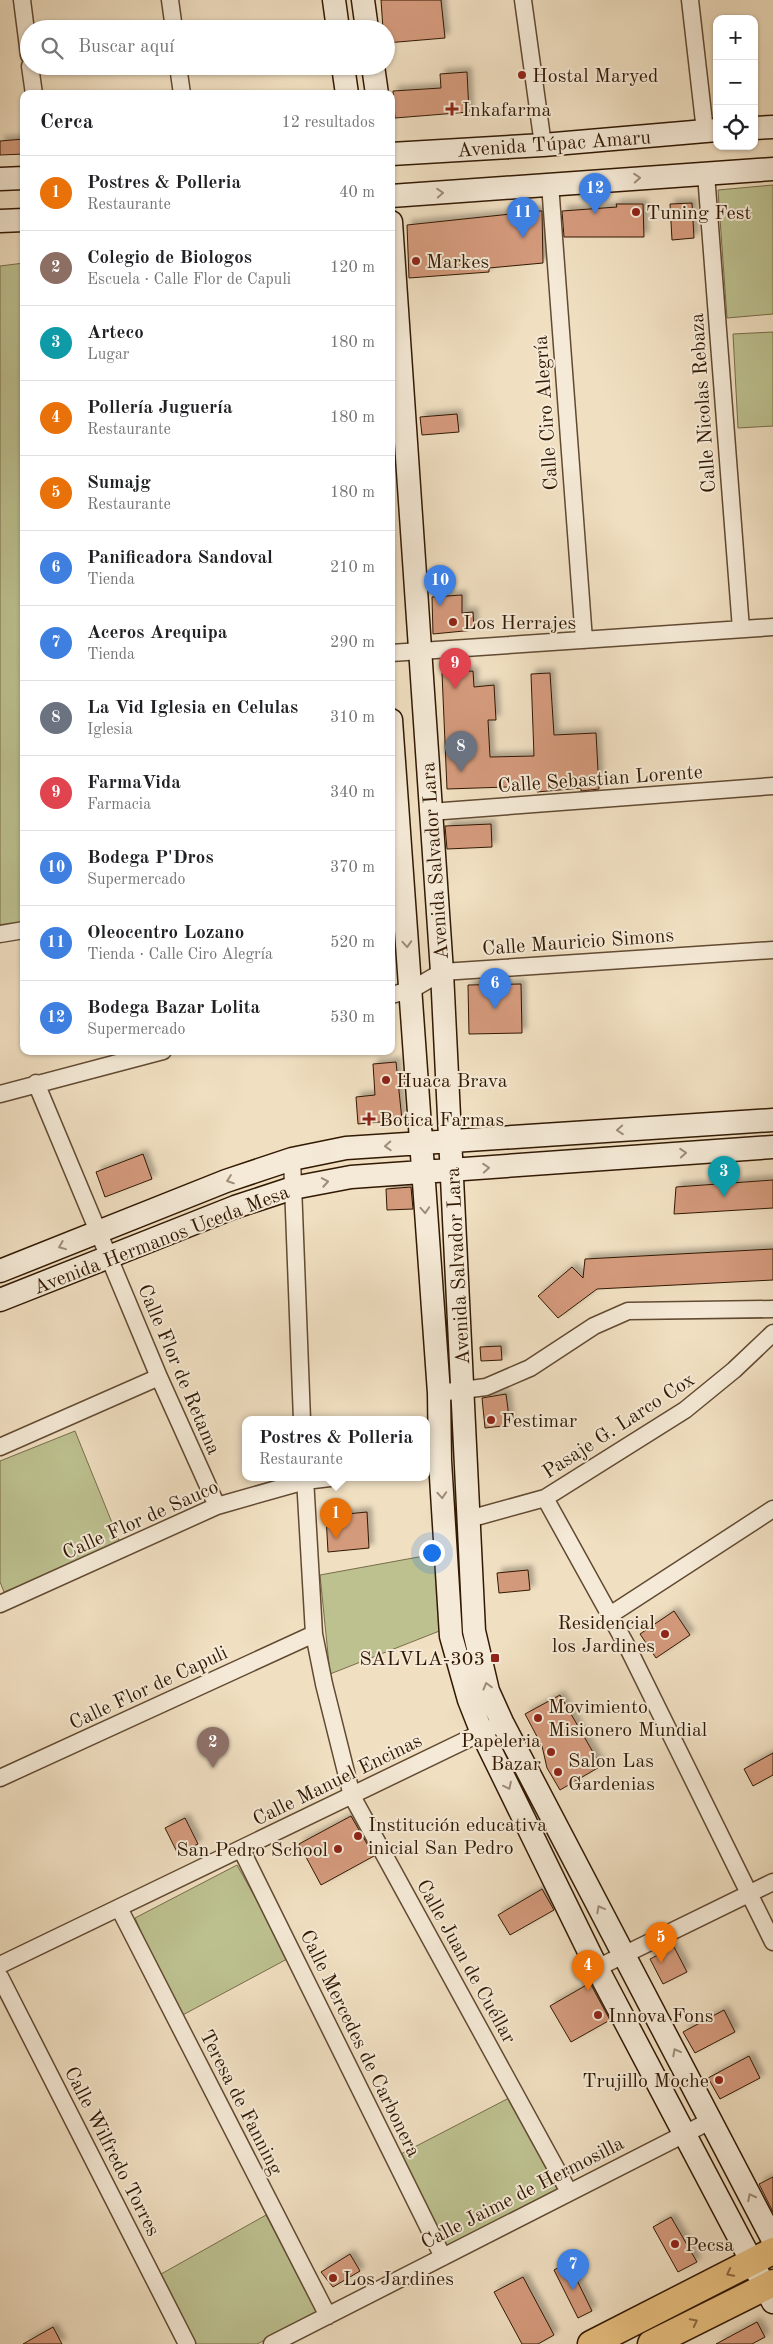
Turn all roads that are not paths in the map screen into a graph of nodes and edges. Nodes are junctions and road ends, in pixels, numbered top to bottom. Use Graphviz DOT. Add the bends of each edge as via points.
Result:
graph roads {
  1 [pos="22,0"];
  2 [pos="170,0"];
  3 [pos="334,0"];
  4 [pos="363,0"];
  5 [pos="523,0"];
  6 [pos="690,0"];
  7 [pos="25,20"];
  8 [pos="173,20"];
  9 [pos="337,20"];
  10 [pos="366,20"];
  11 [pos="31,75"];
  12 [pos="179,75"];
  13 [pos="344,75"];
  14 [pos="374,75"];
  15 [pos="33,90"];
  16 [pos="181,90"];
  17 [pos="346,90"];
  18 [pos="376,90"];
  19 [pos="773,127"];
  20 [pos="758,128"];
  21 [pos="711,131"];
  22 [pos="543,145"];
  23 [pos="395,154"];
  24 [pos="773,169"];
  25 [pos="706,174"];
  26 [pos="20,178"];
  27 [pos="0,179"];
  28 [pos="550,184"];
  29 [pos="395,196"];
  30 [pos="20,220"];
  31 [pos="0,221"];
  32 [pos="395,342"];
  33 [pos="397,402"];
  34 [pos="773,627"];
  35 [pos="741,629"];
  36 [pos="584,640"];
  37 [pos="420,651"];
  38 [pos="395,653"];
  39 [pos="773,786"];
  40 [pos="430,812"];
  41 [pos="395,820"];
  42 [pos="397,870"];
  43 [pos="20,931"];
  44 [pos="0,934"];
  45 [pos="773,950"];
  46 [pos="442,972"];
  47 [pos="401,992"];
  48 [pos="148,1055"];
  49 [pos="36,1083"];
  50 [pos="0,1094"];
  51 [pos="773,1120"];
  52 [pos="655,1128"];
  53 [pos="452,1141"];
  54 [pos="420,1144"];
  55 [pos="773,1147"];
  56 [pos="657,1155"];
  57 [pos="292,1159"];
  58 [pos="453,1170"];
  59 [pos="422,1173"];
  60 [pos="293,1188"];
  61 [pos="98,1231"];
  62 [pos="108,1256"];
  63 [pos="0,1271"];
  64 [pos="0,1300"];
  65 [pos="773,1309"];
  66 [pos="773,1333"];
  67 [pos="158,1377"];
  68 [pos="463,1390"];
  69 [pos="439,1393"];
  70 [pos="302,1416"];
  71 [pos="0,1447"];
  72 [pos="433,1462"];
  73 [pos="302,1481"];
  74 [pos="305,1481"];
  75 [pos="545,1498"];
  76 [pos="217,1506"];
  77 [pos="773,1509"];
  78 [pos="469,1519"];
  79 [pos="0,1604"];
  80 [pos="610,1615"];
  81 [pos="314,1634"];
  82 [pos="502,1722"];
  83 [pos="482,1733"];
  84 [pos="0,1778"];
  85 [pos="352,1796"];
  86 [pos="241,1849"];
  87 [pos="773,1882"];
  88 [pos="748,1894"];
  89 [pos="119,1908"];
  90 [pos="773,1942"];
  91 [pos="625,1955"];
  92 [pos="0,1965"];
  93 [pos="597,1968"];
  94 [pos="0,1977"];
  95 [pos="712,2120"];
  96 [pos="684,2134"];
  97 [pos="569,2192"];
  98 [pos="773,2240"];
  99 [pos="763,2256"];
  100 [pos="443,2257"];
  101 [pos="770,2290"];
  102 [pos="328,2316"];
  103 [pos="187,2344"];
  104 [pos="272,2344"];
  105 [pos="591,2344"];
  106 [pos="651,2344"];
  1 -- 7 [label="street"];
  2 -- 8 [label="street"];
  3 -- 9 [label="street"];
  4 -- 10 [label="street"];
  5 -- 22 [label="street"];
  6 -- 21 [label="street"];
  11 -- 15 [label="street"];
  12 -- 16 [label="street"];
  13 -- 17 [label="street"];
  14 -- 18 [label="street"];
  19 -- 20 [label="street"];
  21 -- 22 [label="street, Avenida Túpac Amaru"];
  22 -- 23 [label="street, Avenida Túpac Amaru"];
  24 -- 25 [label="street, Avenida Túpac Amaru"];
  28 -- 25 [label="street, Avenida Túpac Amaru, one-way"];
  25 -- 35 [label="street, Calle Nicolas Rebaza"];
  26 -- 27 [label="street"];
  29 -- 28 [label="street, Avenida Túpac Amaru, one-way"];
  28 -- 36 [label="street, Calle Ciro Alegría"];
  30 -- 31 [label="street"];
  32 -- 33 [label="street, Avenida Salvador Lara"];
  33 -- 37 [label="street, Avenida Salvador Lara"];
  34 -- 35 [label="street"];
  35 -- 36 [label="street"];
  36 -- 37 [label="street"];
  37 -- 38 [label="street"];
  37 -- 40 [label="street, Avenida Salvador Lara"];
  39 -- 40 [label="street, Calle Sebastian Lorente"];
  40 -- 46 [label="street, Avenida Salvador Lara"];
  41 -- 42 [label="street, Avenida Salvador Lara"];
  42 -- 47 [label="street, Avenida Salvador Lara, one-way"];
  43 -- 44 [label="street"];
  45 -- 46 [label="street, Calle Mauricio Simons"];
  46 -- 47 [label="street, Calle Mauricio Simons"];
  46 -- 53 [label="street, Avenida Salvador Lara"];
  47 -- 54 [label="street, Avenida Salvador Lara"];
  48 -- 49 [label="street"];
  49 -- 50 [label="street"];
  49 -- 61 [label="street, Calle Flor de Retama"];
  51 -- 52 [label="street, Avenida Hermanos Uceda Mesa"];
  52 -- 53 [label="street, Avenida Hermanos Uceda Mesa, one-way"];
  52 -- 56 [label="street"];
  53 -- 54 [label="street, Avenida Hermanos Uceda Mesa"];
  53 -- 58 [label="street, Avenida Salvador Lara"];
  54 -- 57 [label="street, Avenida Hermanos Uceda Mesa, one-way" via="346,1148"];
  54 -- 59 [label="street, Avenida Salvador Lara"];
  56 -- 55 [label="street, Avenida Hermanos Uceda Mesa, one-way"];
  58 -- 56 [label="street, Avenida Hermanos Uceda Mesa, one-way"];
  57 -- 60 [label="street"];
  57 -- 61 [label="street, Avenida Hermanos Uceda Mesa, one-way"];
  58 -- 59 [label="street, Avenida Hermanos Uceda Mesa"];
  58 -- 68 [label="street, Avenida Salvador Lara"];
  60 -- 59 [label="street, Avenida Hermanos Uceda Mesa, one-way" via="351,1178"];
  59 -- 69 [label="street, Avenida Salvador Lara, one-way"];
  60 -- 62 [label="street, Avenida Hermanos Uceda Mesa" via="235,1206"];
  60 -- 70 [label="street"];
  61 -- 62 [label="street, Calle Flor de Retama"];
  61 -- 63 [label="street, Avenida Hermanos Uceda Mesa, one-way"];
  62 -- 64 [label="street, Avenida Hermanos Uceda Mesa"];
  62 -- 67 [label="street, Calle Flor de Retama"];
  65 -- 68 [label="street" via="628,1311 594,1326 530,1368 486,1387"];
  66 -- 75 [label="street, Pasaje G. Larco Cox" via="685,1410"];
  67 -- 71 [label="street"];
  67 -- 76 [label="street, Calle Flor de Retama"];
  68 -- 69 [label="street"];
  68 -- 78 [label="street, Avenida Salvador Lara"];
  69 -- 72 [label="street, Avenida Salvador Lara"];
  72 -- 83 [label="street, Avenida Salvador Lara, one-way" via="451,1636"];
  73 -- 76 [label="street, Calle Flor de Sauco"];
  74 -- 81 [label="street, Calle Juan de Cuéllar"];
  75 -- 78 [label="street, Pasaje G. Larco Cox"];
  75 -- 80 [label="street"];
  76 -- 79 [label="street, Calle Flor de Sauco"];
  77 -- 80 [label="street"];
  82 -- 78 [label="street, Avenida Salvador Lara, one-way" via="488,1691 474,1630"];
  80 -- 88 [label="street"];
  81 -- 84 [label="street, Calle Flor de Capuli"];
  81 -- 85 [label="street, Calle Juan de Cuéllar"];
  82 -- 83 [label="street, Calle Manuel Encinas"];
  91 -- 82 [label="street, Avenida Salvador Lara, one-way"];
  83 -- 85 [label="street, Calle Manuel Encinas"];
  83 -- 93 [label="street, Avenida Salvador Lara, one-way"];
  85 -- 86 [label="street, Calle Manuel Encinas"];
  85 -- 97 [label="street, Calle Juan de Cuéllar"];
  86 -- 89 [label="street, Calle Manuel Encinas"];
  86 -- 100 [label="street, Calle Mercedes de Carbonera"];
  87 -- 88 [label="street"];
  88 -- 90 [label="street"];
  88 -- 91 [label="street"];
  89 -- 92 [label="street, Calle Manuel Encinas"];
  89 -- 102 [label="street, Teresa de Fanning"];
  91 -- 93 [label="street"];
  95 -- 91 [label="street, Avenida Salvador Lara, one-way"];
  93 -- 96 [label="street, Avenida Salvador Lara"];
  94 -- 103 [label="street, Calle Wilfredo Torres"];
  95 -- 96 [label="street, Calle Jaime de Hermosilla"];
  98 -- 95 [label="street, Avenida Salvador Lara, one-way"];
  96 -- 97 [label="street, Calle Jaime de Hermosilla"];
  96 -- 99 [label="street, Avenida Salvador Lara"];
  97 -- 100 [label="street, Calle Jaime de Hermosilla"];
  99 -- 101 [label="street, Avenida Salvador Lara"];
  99 -- 105 [label="main road, one-way"];
  100 -- 102 [label="street, Calle Jaime de Hermosilla"];
  106 -- 101 [label="main road, one-way"];
  102 -- 104 [label="street, Calle Jaime de Hermosilla"];
}
